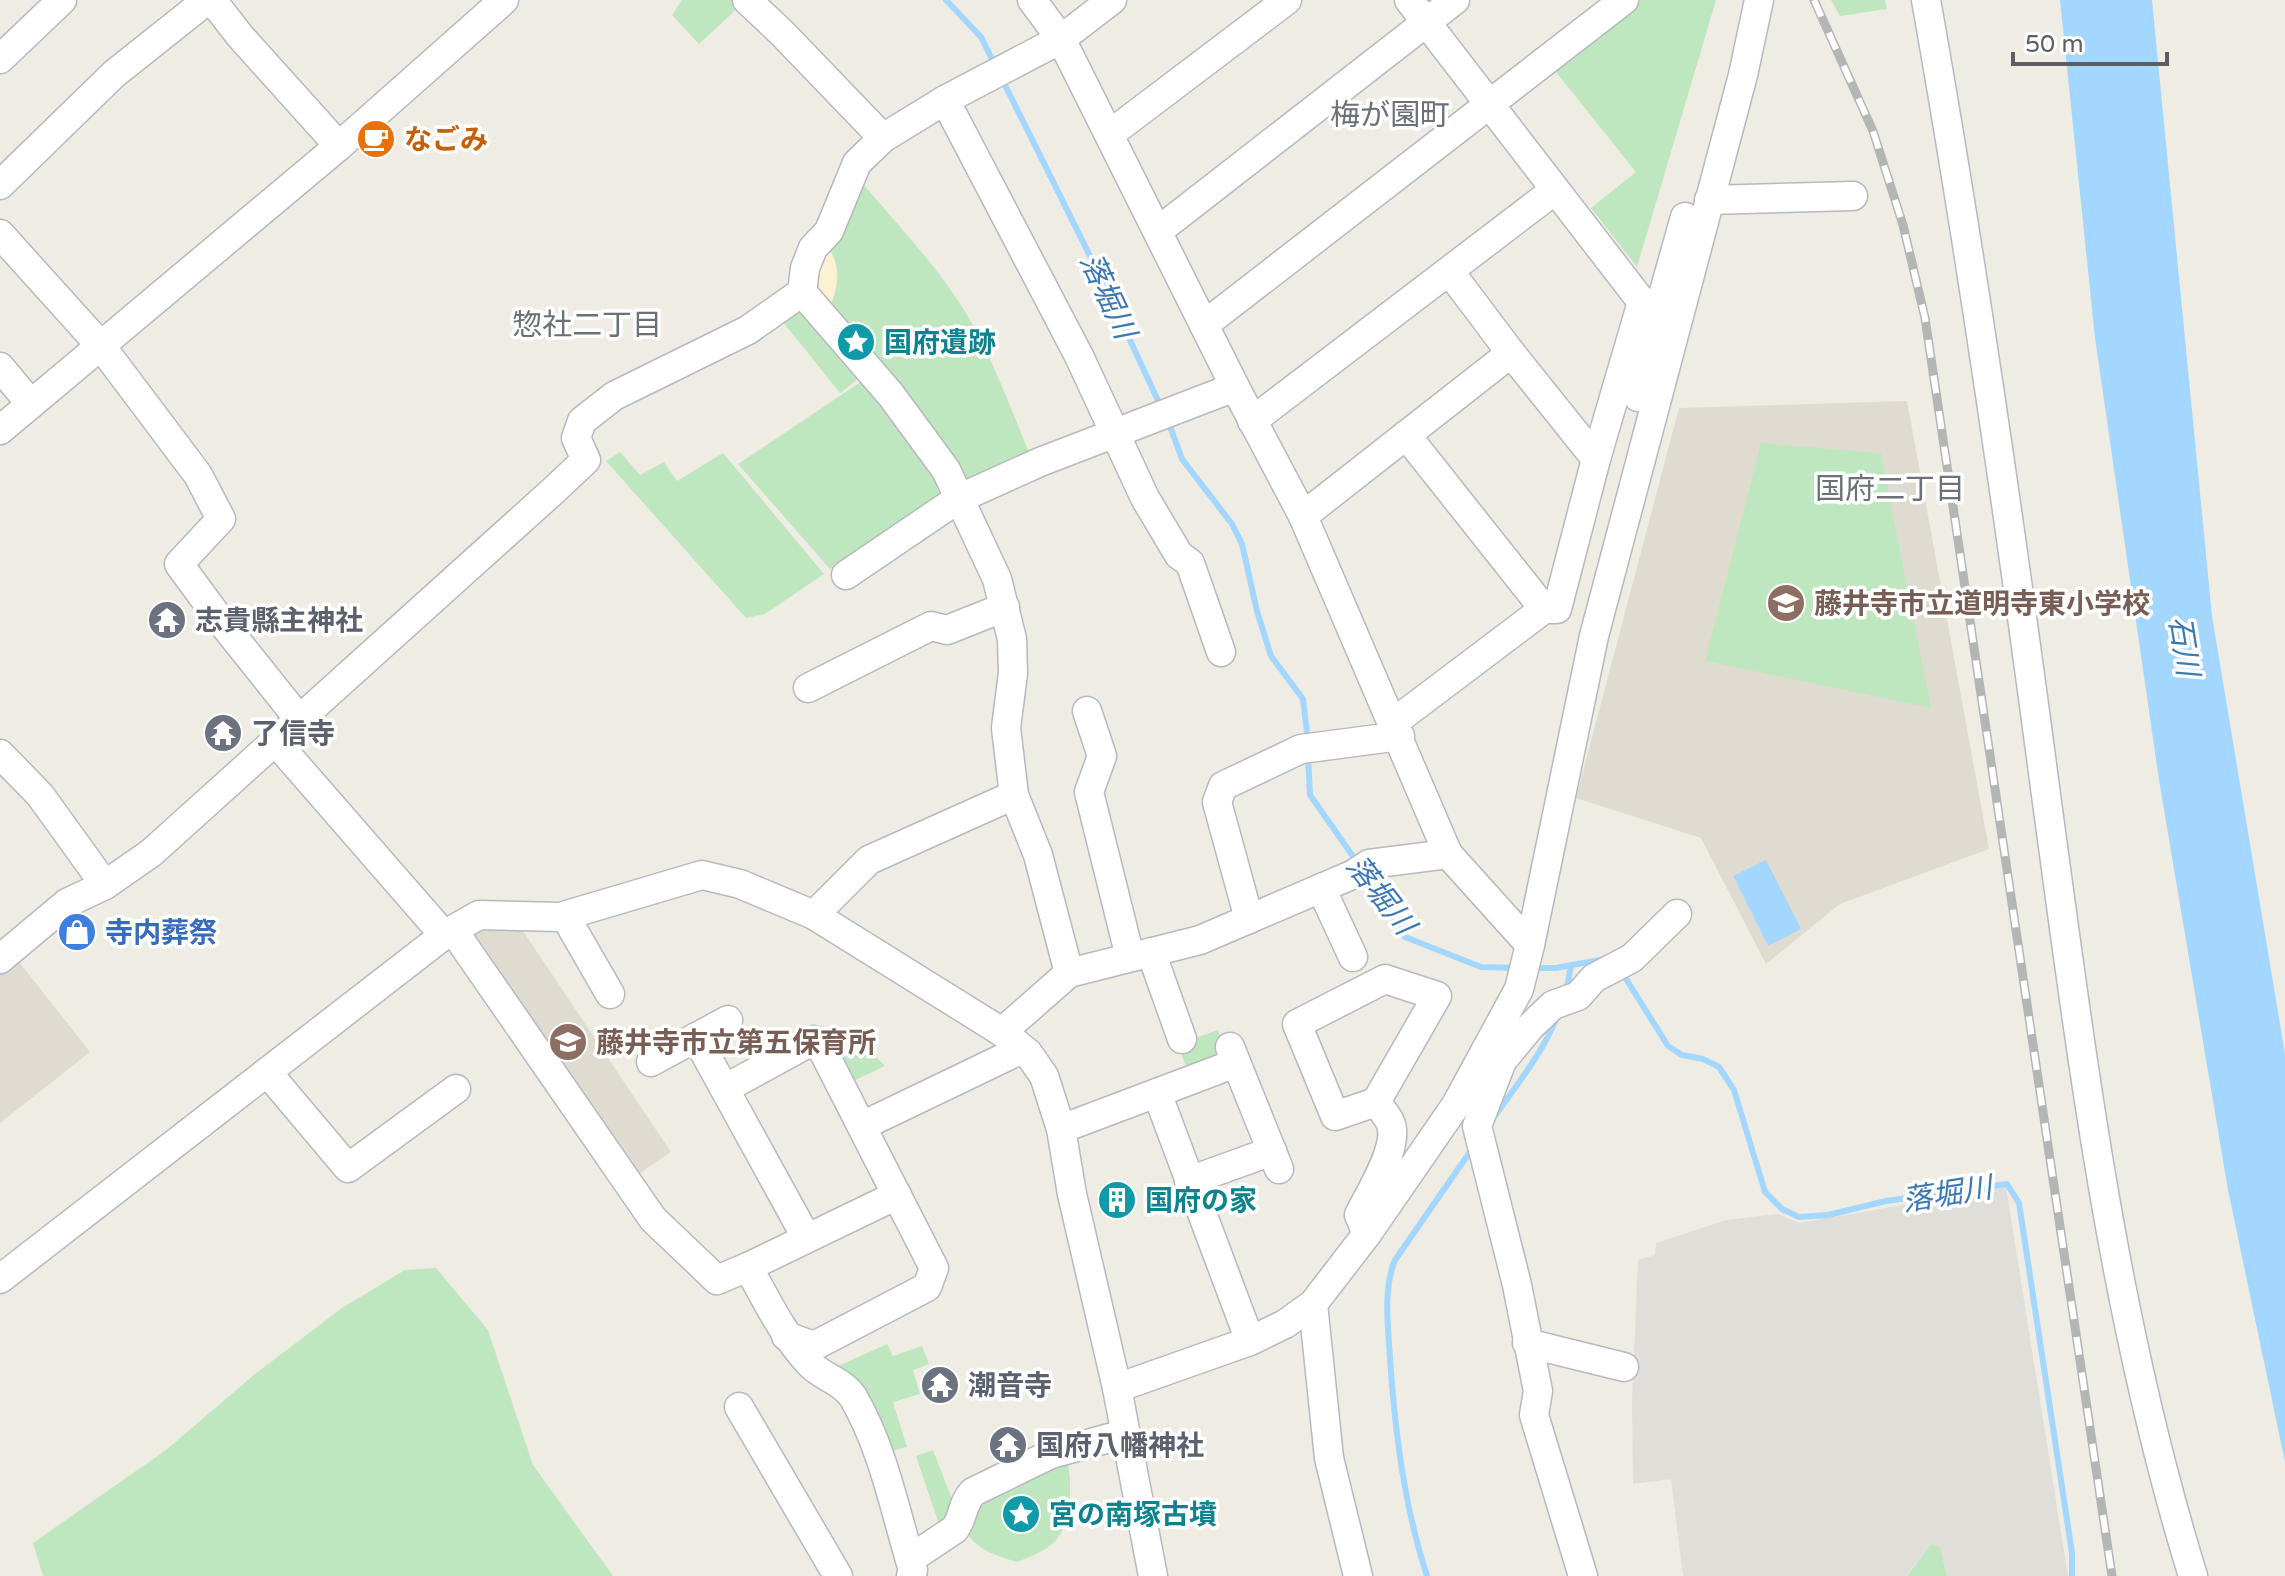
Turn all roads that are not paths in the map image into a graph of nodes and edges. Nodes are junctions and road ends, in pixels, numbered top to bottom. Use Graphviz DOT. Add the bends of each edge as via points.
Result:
graph roads {
  1 [pos="62,0"];
  2 [pos="210,0"];
  3 [pos="504,0"];
  4 [pos="747,0"];
  5 [pos="1032,0"];
  6 [pos="1112,0"];
  7 [pos="1287,0"];
  8 [pos="1455,0"];
  9 [pos="1624,0"];
  10 [pos="1759,0"];
  11 [pos="1926,0"];
  12 [pos="1417,11"];
  13 [pos="1061,39"];
  14 [pos="0,59"];
  15 [pos="1743,75"];
  16 [pos="945,100"];
  17 [pos="1489,106"];
  18 [pos="1110,134"];
  19 [pos="883,138"];
  20 [pos="339,146"];
  21 [pos="0,185"];
  22 [pos="1555,190"];
  23 [pos="1853,196"];
  24 [pos="1709,200"];
  25 [pos="1158,231"];
  26 [pos="0,234"];
  27 [pos="1450,272"];
  28 [pos="802,292"];
  29 [pos="1651,304"];
  30 [pos="1204,325"];
  31 [pos="101,346"];
  32 [pos="1511,353"];
  33 [pos="0,367"];
  34 [pos="1235,387"];
  35 [pos="31,404"];
  36 [pos="1252,421"];
  37 [pos="0,430"];
  38 [pos="1113,433"];
  39 [pos="1406,435"];
  40 [pos="1596,459"];
  41 [pos="958,499"];
  42 [pos="1303,516"];
  43 [pos="1620,538"];
  44 [pos="846,575"];
  45 [pos="1005,607"];
  46 [pos="1544,609"];
  47 [pos="1221,652"];
  48 [pos="808,688"];
  49 [pos="1087,711"];
  50 [pos="299,719"];
  51 [pos="1396,730"];
  52 [pos="275,741"];
  53 [pos="0,754"];
  54 [pos="1014,795"];
  55 [pos="1448,854"];
  56 [pos="105,885"];
  57 [pos="1321,888"];
  58 [pos="1677,914"];
  59 [pos="814,915"];
  60 [pos="565,916"];
  61 [pos="1249,919"];
  62 [pos="448,932"];
  63 [pos="1530,945"];
  64 [pos="1140,955"];
  65 [pos="1353,957"];
  66 [pos="0,959"];
  67 [pos="1069,973"];
  68 [pos="610,994"];
  69 [pos="728,1020"];
  70 [pos="696,1037"];
  71 [pos="1182,1039"];
  72 [pos="1012,1040"];
  73 [pos="1494,1056"];
  74 [pos="651,1062"];
  75 [pos="267,1072"];
  76 [pos="726,1088"];
  77 [pos="456,1089"];
  78 [pos="1157,1093"];
  79 [pos="1376,1102"];
  80 [pos="862,1126"];
  81 [pos="1061,1129"];
  82 [pos="1189,1181"];
  83 [pos="897,1195"];
  84 [pos="1367,1234"];
  85 [pos="806,1237"];
  86 [pos="748,1267"];
  87 [pos="0,1279"];
  88 [pos="1313,1304"];
  89 [pos="786,1336"];
  90 [pos="1250,1341"];
  91 [pos="1527,1343"];
  92 [pos="1624,1367"];
  93 [pos="1117,1388"];
  94 [pos="739,1407"];
  95 [pos="1124,1434"];
  96 [pos="911,1568"];
  97 [pos="838,1576"];
  98 [pos="1153,1576"];
  99 [pos="1358,1576"];
  100 [pos="1583,1576"];
  101 [pos="2193,1576"];
  1 -- 14 [label="street"];
  2 -- 20 [label="street"];
  2 -- 21 [label="street" via="114,74"];
  3 -- 20 [label="street"];
  4 -- 19 [label="street"];
  5 -- 13 [label="street"];
  6 -- 13 [label="street"];
  7 -- 18 [label="street"];
  8 -- 12 [label="street"];
  9 -- 17 [label="street"];
  10 -- 15 [label="street"];
  11 -- 101 [label="street" via="1987,367 2089,1118 2136,1369"];
  12 -- 17 [label="street"];
  12 -- 25 [label="street"];
  13 -- 16 [label="street"];
  13 -- 18 [label="street"];
  15 -- 24 [label="street"];
  15 -- 29 [label="street" via="1719,100"];
  16 -- 19 [label="street"];
  16 -- 38 [label="street" via="1079,356"];
  17 -- 22 [label="street"];
  17 -- 30 [label="street"];
  18 -- 25 [label="street"];
  19 -- 28 [label="street" via="857,163 829,231 813,248"];
  20 -- 31 [label="street"];
  22 -- 27 [label="street"];
  22 -- 29 [label="street"];
  23 -- 24 [label="street"];
  24 -- 43 [label="street"];
  25 -- 30 [label="street"];
  26 -- 31 [label="street"];
  27 -- 32 [label="street"];
  27 -- 36 [label="street"];
  28 -- 41 [label="street" via="891,395 946,470"];
  28 -- 50 [label="street" via="748,330 614,396 582,421 576,438 586,460"];
  29 -- 40 [label="street"];
  29 -- 43 [label="street" via="1610,515"];
  30 -- 34 [label="street"];
  31 -- 35 [label="street"];
  31 -- 50 [label="street" via="198,475 221,519 179,564"];
  32 -- 39 [label="street"];
  32 -- 40 [label="street"];
  33 -- 35 [label="street"];
  34 -- 36 [label="street"];
  34 -- 38 [label="street"];
  35 -- 37 [label="street"];
  36 -- 42 [label="street"];
  38 -- 41 [label="street"];
  38 -- 47 [label="street" via="1145,498 1179,555 1190,563"];
  39 -- 42 [label="street"];
  39 -- 46 [label="street"];
  40 -- 46 [label="street" via="1557,609"];
  41 -- 44 [label="street"];
  41 -- 45 [label="street"];
  42 -- 51 [label="street"];
  43 -- 63 [label="street" via="1590,635"];
  45 -- 48 [label="street" via="947,630 931,626"];
  45 -- 54 [label="street" via="1012,639 1006,728"];
  46 -- 51 [label="street"];
  49 -- 64 [label="street" via="1102,756 1089,792"];
  50 -- 52 [label="street"];
  51 -- 55 [label="street"];
  51 -- 61 [label="street" via="1301,749 1223,786 1217,802"];
  52 -- 56 [label="street" via="151,853"];
  52 -- 62 [label="street"];
  53 -- 56 [label="street" via="40,795"];
  54 -- 59 [label="street" via="869,860"];
  54 -- 67 [label="street" via="1038,855"];
  55 -- 57 [label="street" via="1362,869"];
  55 -- 63 [label="street"];
  56 -- 66 [label="street" via="67,903"];
  57 -- 61 [label="street"];
  57 -- 65 [label="street"];
  58 -- 73 [label="street" via="1632,958 1594,978 1578,996 1553,1005"];
  59 -- 60 [label="street" via="740,884 702,875"];
  59 -- 72 [label="street"];
  60 -- 62 [label="street" via="479,915"];
  60 -- 68 [label="street"];
  61 -- 64 [label="street" via="1200,940"];
  62 -- 75 [label="street"];
  62 -- 86 [label="street" via="653,1219 717,1280"];
  63 -- 73 [label="street"];
  64 -- 67 [label="street"];
  64 -- 71 [label="street"];
  67 -- 72 [label="street"];
  69 -- 70 [label="street"];
  70 -- 74 [label="street"];
  70 -- 76 [label="street"];
  72 -- 80 [label="street"];
  72 -- 81 [label="street" via="1044,1076"];
  73 -- 84 [label="street"];
  73 -- 91 [label="street" via="1480,1138"];
  75 -- 77 [label="street" via="348,1168"];
  75 -- 87 [label="street"];
  76 -- 80 [label="street" via="814,1040"];
  76 -- 85 [label="street"];
  78 -- 81 [label="street"];
  78 -- 82 [label="street"];
  78 -- 82 [label="street" via="1233,1055 1276,1160"];
  79 -- 79 [label="street" via="1335,1116 1297,1024 1385,979 1437,996"];
  79 -- 84 [label="street" via="1393,1137 1359,1215"];
  80 -- 83 [label="street"];
  81 -- 93 [label="street"];
  82 -- 90 [label="street"];
  83 -- 85 [label="street"];
  83 -- 89 [label="street" via="934,1268 927,1287 814,1346"];
  84 -- 88 [label="street"];
  85 -- 86 [label="street"];
  86 -- 89 [label="street"];
  88 -- 90 [label="street"];
  88 -- 99 [label="street" via="1329,1458"];
  89 -- 96 [label="street" via="813,1368 851,1394 876,1447"];
  90 -- 93 [label="street"];
  91 -- 92 [label="street"];
  91 -- 100 [label="street" via="1538,1391 1534,1415"];
  93 -- 95 [label="street"];
  94 -- 97 [label="street"];
  95 -- 96 [label="street" via="1051,1454 973,1492 955,1529"];
  95 -- 98 [label="street"];
}
